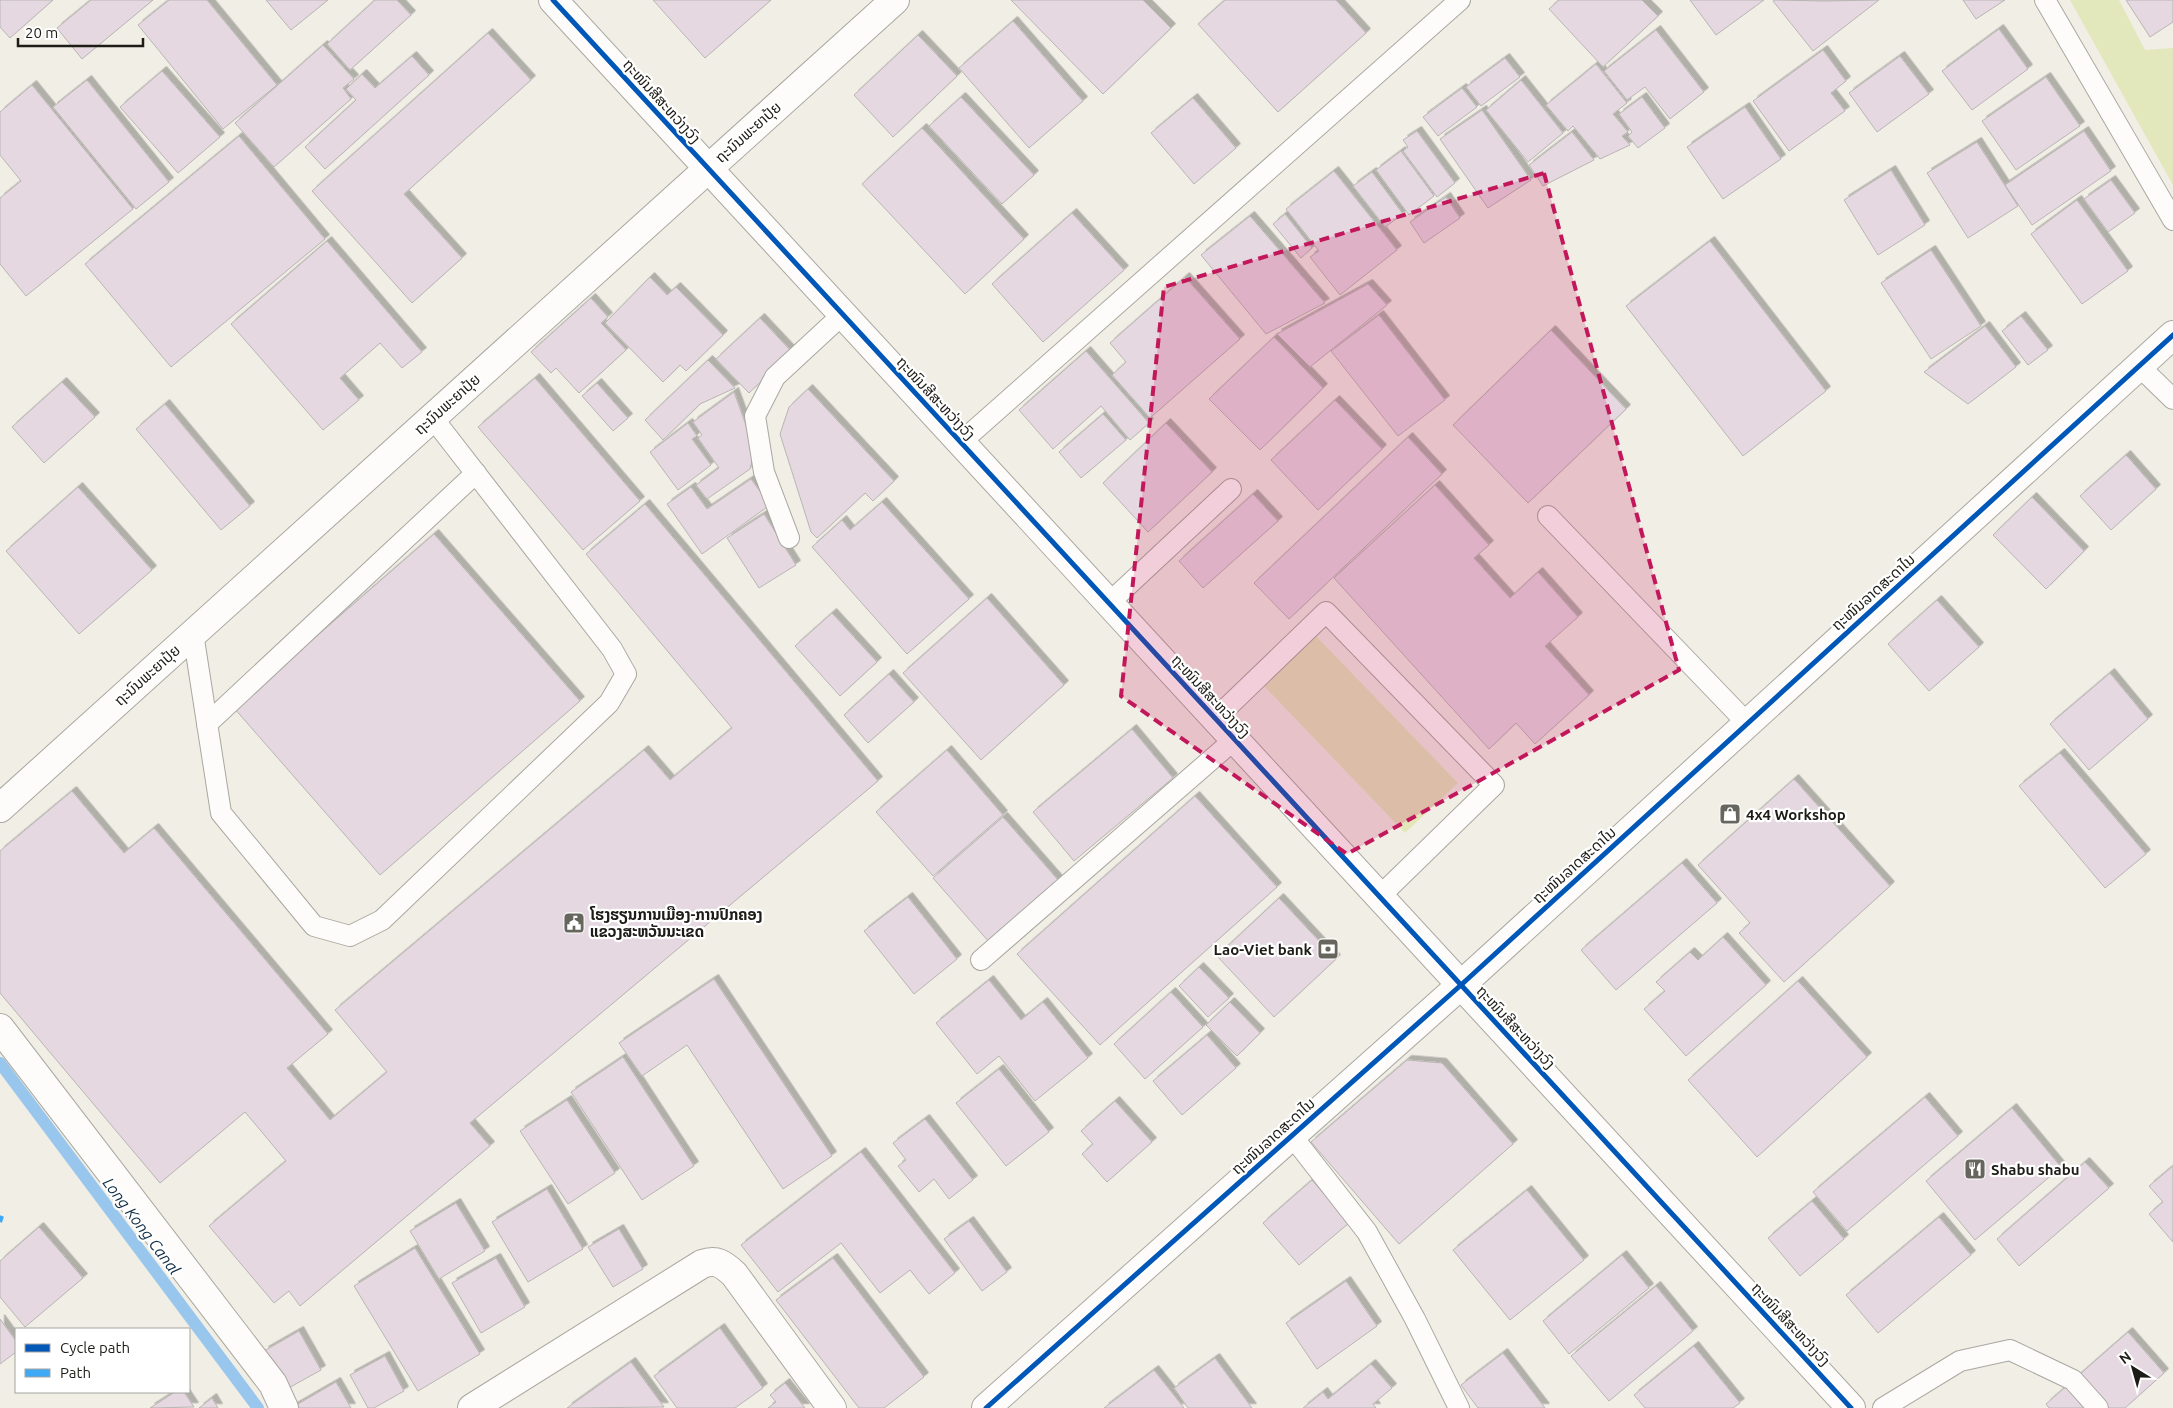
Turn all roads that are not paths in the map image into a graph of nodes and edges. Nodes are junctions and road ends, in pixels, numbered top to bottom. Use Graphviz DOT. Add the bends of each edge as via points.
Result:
graph roads {
  1 [pos="554,0"];
  2 [pos="895,0"];
  3 [pos="1460,0"];
  4 [pos="2045,0"];
  5 [pos="707,169"];
  6 [pos="2173,220"];
  7 [pos="842,314"];
  8 [pos="2173,335"];
  9 [pos="2139,366"];
  10 [pos="2173,399"];
  11 [pos="432,417"];
  12 [pos="960,443"];
  13 [pos="476,473"];
  14 [pos="1231,489"];
  15 [pos="1548,516"];
  16 [pos="789,538"];
  17 [pos="1109,603"];
  18 [pos="193,633"];
  19 [pos="1215,719"];
  20 [pos="1747,723"];
  21 [pos="207,724"];
  22 [pos="1235,739"];
  23 [pos="0,808"];
  24 [pos="1379,897"];
  25 [pos="981,960"];
  26 [pos="1461,985"];
  27 [pos="0,1028"];
  28 [pos="1292,1136"];
  29 [pos="284,1408"];
  30 [pos="472,1408"];
  31 [pos="832,1408"];
  32 [pos="986,1408"];
  33 [pos="1459,1408"];
  34 [pos="1851,1408"];
  35 [pos="1883,1408"];
  36 [pos="2098,1408"];
  1 -- 5 [label="street, ຖະໜົນສີສະຫວ່າງວົງ"];
  2 -- 5 [label="street, ຖະນົນພະຍາປຸ້ຍ"];
  3 -- 12 [label="lane"];
  4 -- 6 [label="lane"];
  5 -- 7 [label="street, ຖະໜົນສີສະຫວ່າງວົງ"];
  5 -- 11 [label="street, ຖະນົນພະຍາປຸ້ຍ"];
  7 -- 12 [label="street, ຖະໜົນສີສະຫວ່າງວົງ"];
  7 -- 16 [label="lane" via="775,377 755,416 764,472"];
  8 -- 9 [label="street, ຖະໜົນລາດສະດາໄນ"];
  9 -- 10 [label="lane"];
  9 -- 20 [label="street, ຖະໜົນລາດສະດາໄນ"];
  11 -- 13 [label="lane"];
  11 -- 18 [label="street, ຖະນົນພະຍາປຸ້ຍ"];
  12 -- 17 [label="street, ຖະໜົນສີສະຫວ່າງວົງ"];
  13 -- 21 [label="lane"];
  13 -- 21 [label="lane" via="612,649 626,674 609,703 382,920 350,936 314,926 221,813"];
  14 -- 17 [label="lane"];
  15 -- 20 [label="lane"];
  17 -- 19 [label="street, ຖະໜົນສີສະຫວ່າງວົງ"];
  18 -- 21 [label="lane"];
  18 -- 23 [label="street, ຖະນົນພະຍາປຸ້ຍ"];
  19 -- 22 [label="street, ຖະໜົນສີສະຫວ່າງວົງ"];
  19 -- 24 [label="lane" via="1326,612 1494,785"];
  20 -- 26 [label="street, ຖະໜົນລາດສະດາໄນ"];
  22 -- 24 [label="street, ຖະໜົນສີສະຫວ່າງວົງ"];
  22 -- 25 [label="lane"];
  24 -- 26 [label="street, ຖະໜົນສີສະຫວ່າງວົງ"];
  26 -- 28 [label="street, ຖະໜົນລາດສະດາໄນ"];
  26 -- 34 [label="street, ຖະໜົນສີສະຫວ່າງວົງ"];
  27 -- 29 [label="street" via="272,1384"];
  28 -- 32 [label="street, ຖະໜົນລາດສະດາໄນ"];
  28 -- 33 [label="lane" via="1367,1232"];
  30 -- 31 [label="street" via="713,1260 734,1274"];
  35 -- 36 [label="lane" via="1960,1361 2010,1350 2073,1380"];
}
